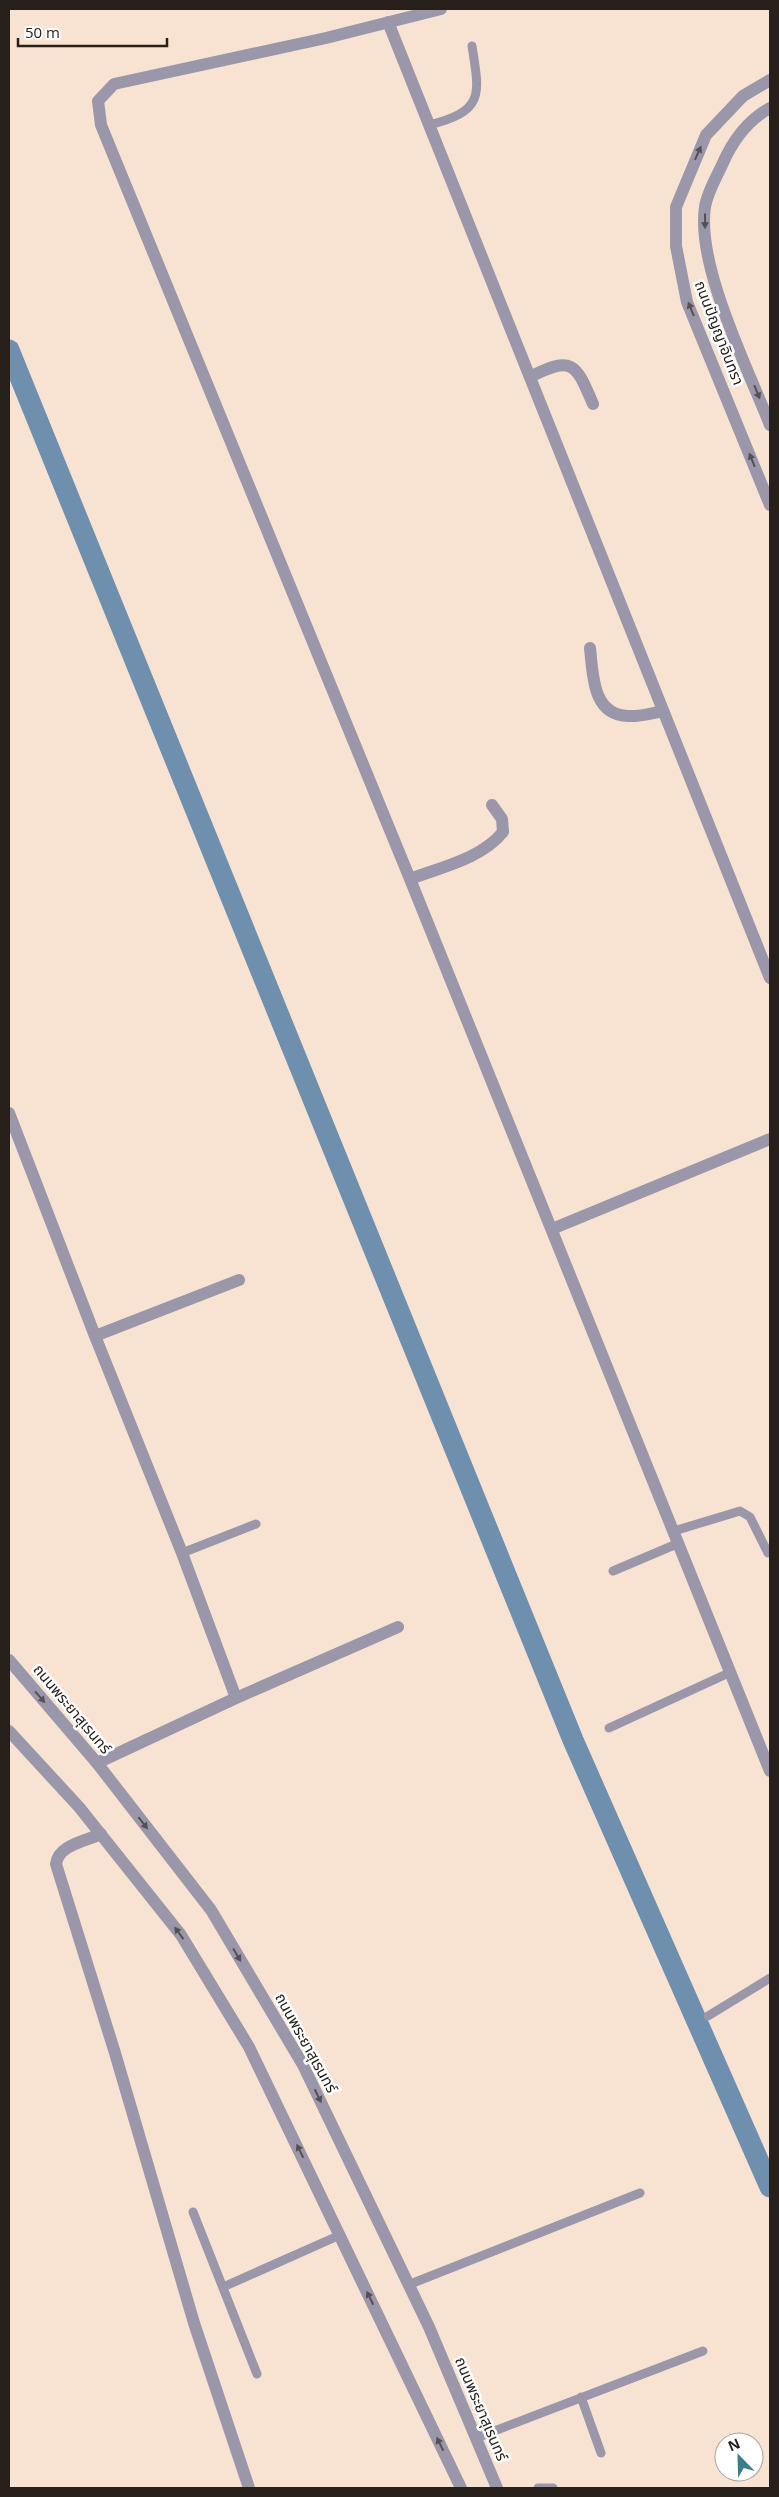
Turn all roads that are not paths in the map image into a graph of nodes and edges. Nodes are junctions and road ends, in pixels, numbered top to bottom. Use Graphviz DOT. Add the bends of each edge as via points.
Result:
graph roads {
  1 [pos="441,9"];
  2 [pos="388,22"];
  3 [pos="472,46"];
  4 [pos="770,80"];
  5 [pos="770,108"];
  6 [pos="429,125"];
  7 [pos="530,377"];
  8 [pos="593,404"];
  9 [pos="770,425"];
  10 [pos="770,505"];
  11 [pos="590,648"];
  12 [pos="663,711"];
  13 [pos="492,805"];
  14 [pos="410,879"];
  15 [pos="770,978"];
  16 [pos="9,1113"];
  17 [pos="770,1139"];
  18 [pos="552,1229"];
  19 [pos="239,1280"];
  20 [pos="95,1336"];
  21 [pos="256,1524"];
  22 [pos="676,1537"];
  23 [pos="182,1553"];
  24 [pos="768,1553"];
  25 [pos="613,1571"];
  26 [pos="398,1627"];
  27 [pos="9,1660"];
  28 [pos="731,1672"];
  29 [pos="236,1698"];
  30 [pos="610,1728"];
  31 [pos="9,1731"];
  32 [pos="97,1763"];
  33 [pos="770,1770"];
  34 [pos="101,1834"];
  35 [pos="770,1978"];
  36 [pos="708,2016"];
  37 [pos="640,2192"];
  38 [pos="193,2212"];
  39 [pos="340,2235"];
  40 [pos="408,2285"];
  41 [pos="223,2287"];
  42 [pos="703,2351"];
  43 [pos="258,2374"];
  44 [pos="581,2397"];
  45 [pos="476,2438"];
  46 [pos="601,2453"];
  47 [pos="249,2488"];
  48 [pos="462,2488"];
  49 [pos="497,2488"];
  50 [pos="538,2488"];
  51 [pos="553,2488"];
  1 -- 2 [label="street"];
  2 -- 6 [label="street"];
  2 -- 14 [label="street" via="114,84 98,101 100,125"];
  3 -- 6 [label="lane" via="478,82 471,105 460,115"];
  10 -- 4 [label="street, ถนนปัญญาอินทรา, one-way" via="688,302 676,246 676,208 706,135 742,96"];
  5 -- 9 [label="street, ถนนปัญญาอินทรา, one-way" via="760,113 731,145 704,207 705,237 715,287"];
  6 -- 7 [label="street"];
  7 -- 8 [label="street" via="564,364 575,368"];
  7 -- 12 [label="street"];
  11 -- 12 [label="street" via="594,686 602,706 613,713 628,716"];
  12 -- 15 [label="street"];
  13 -- 14 [label="street" via="502,820 503,832 495,842 484,850"];
  14 -- 18 [label="street"];
  16 -- 20 [label="street"];
  17 -- 18 [label="street"];
  18 -- 22 [label="street"];
  19 -- 20 [label="street"];
  20 -- 23 [label="street"];
  21 -- 23 [label="lane"];
  22 -- 24 [label="lane" via="740,1512 750,1517"];
  22 -- 25 [label="lane"];
  22 -- 28 [label="street"];
  23 -- 29 [label="street"];
  26 -- 29 [label="street"];
  27 -- 32 [label="street, ถนนพระยาสุเรนทร์, one-way"];
  28 -- 30 [label="lane"];
  28 -- 33 [label="street"];
  29 -- 32 [label="street"];
  31 -- 34 [label="street"];
  32 -- 40 [label="street, ถนนพระยาสุเรนทร์, one-way" via="216,1919 303,2065"];
  39 -- 34 [label="street, one-way" via="249,2046 182,1935"];
  34 -- 47 [label="street" via="62,1850 56,1856 56,1864 194,2322"];
  35 -- 36 [label="lane"];
  37 -- 40 [label="lane"];
  38 -- 41 [label="lane"];
  39 -- 41 [label="lane"];
  48 -- 39 [label="street, one-way"];
  40 -- 45 [label="street, ถนนพระยาสุเรนทร์"];
  41 -- 43 [label="lane"];
  42 -- 44 [label="lane"];
  44 -- 45 [label="lane"];
  44 -- 46 [label="lane"];
  45 -- 49 [label="street, ถนนพระยาสุเรนทร์"];
  50 -- 51 [label="lane"];
}
